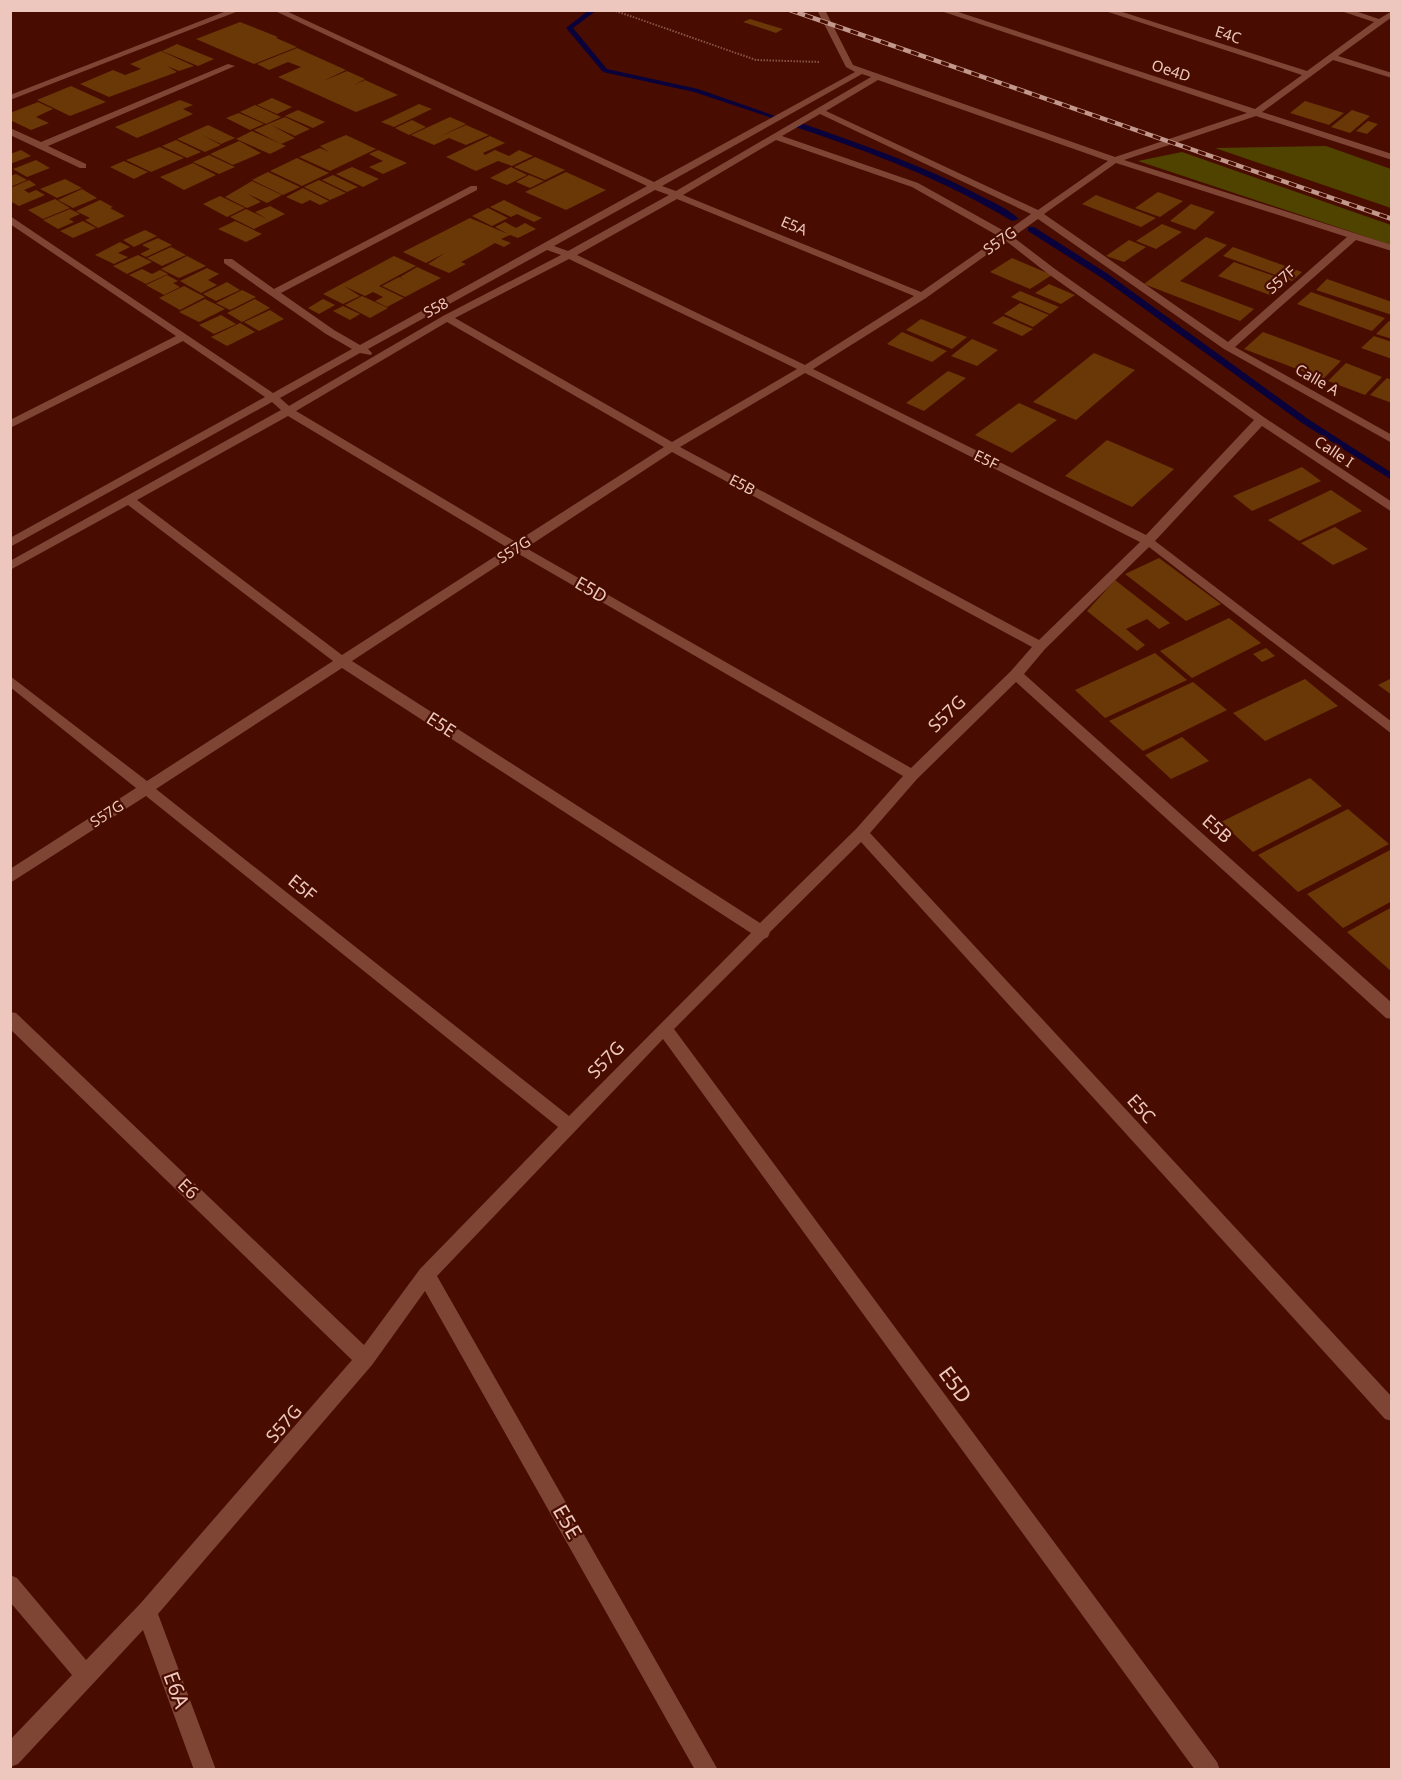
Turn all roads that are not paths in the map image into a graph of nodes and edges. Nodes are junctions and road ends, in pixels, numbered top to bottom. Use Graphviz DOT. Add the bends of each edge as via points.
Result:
graph roads {
  1 [pos="237,10"];
  2 [pos="278,10"];
  3 [pos="821,10"];
  4 [pos="942,10"];
  5 [pos="1106,10"];
  6 [pos="1342,10"];
  7 [pos="1392,13"];
  8 [pos="1379,21"];
  9 [pos="1331,57"];
  10 [pos="231,66"];
  11 [pos="862,71"];
  12 [pos="1307,74"];
  13 [pos="1392,76"];
  14 [pos="877,77"];
  15 [pos="10,98"];
  16 [pos="820,111"];
  17 [pos="1255,113"];
  18 [pos="10,131"];
  19 [pos="775,137"];
  20 [pos="40,146"];
  21 [pos="1392,157"];
  22 [pos="1115,160"];
  23 [pos="83,166"];
  24 [pos="654,186"];
  25 [pos="474,188"];
  26 [pos="678,194"];
  27 [pos="1038,214"];
  28 [pos="10,219"];
  29 [pos="1006,236"];
  30 [pos="1354,236"];
  31 [pos="546,246"];
  32 [pos="1392,248"];
  33 [pos="569,255"];
  34 [pos="228,261"];
  35 [pos="274,293"];
  36 [pos="922,296"];
  37 [pos="447,318"];
  38 [pos="183,337"];
  39 [pos="1228,347"];
  40 [pos="360,350"];
  41 [pos="377,359"];
  42 [pos="805,369"];
  43 [pos="274,398"];
  44 [pos="288,411"];
  45 [pos="1260,420"];
  46 [pos="10,425"];
  47 [pos="1392,440"];
  48 [pos="672,447"];
  49 [pos="130,501"];
  50 [pos="1392,508"];
  51 [pos="1148,541"];
  52 [pos="10,543"];
  53 [pos="517,548"];
  54 [pos="10,566"];
  55 [pos="1040,646"];
  56 [pos="343,662"];
  57 [pos="1016,674"];
  58 [pos="10,681"];
  59 [pos="1392,729"];
  60 [pos="912,775"];
  61 [pos="146,788"];
  62 [pos="861,833"];
  63 [pos="10,877"];
  64 [pos="763,933"];
  65 [pos="1392,1013"];
  66 [pos="10,1018"];
  67 [pos="664,1028"];
  68 [pos="568,1125"];
  69 [pos="426,1275"];
  70 [pos="366,1359"];
  71 [pos="1392,1412"];
  72 [pos="10,1585"];
  73 [pos="147,1611"];
  74 [pos="86,1675"];
  75 [pos="10,1756"];
  76 [pos="205,1770"];
  77 [pos="707,1770"];
  78 [pos="1209,1770"];
  1 -- 15 [label="street"];
  2 -- 24 [label="street, E5A"];
  3 -- 11 [label="street" via="850,67"];
  4 -- 17 [label="street, Oe4D"];
  5 -- 12 [label="street, E4C"];
  6 -- 8 [label="street"];
  7 -- 8 [label="street, S57G"];
  8 -- 9 [label="street, S57G"];
  9 -- 12 [label="street, S57G"];
  9 -- 13 [label="street"];
  10 -- 20 [label="street"];
  11 -- 14 [label="street"];
  11 -- 24 [label="street, S58"];
  12 -- 17 [label="street, S57G"];
  14 -- 16 [label="street, S58"];
  14 -- 22 [label="street"];
  16 -- 19 [label="street, S58"];
  16 -- 27 [label="street, Calle A"];
  17 -- 21 [label="street, Oe4D"];
  17 -- 22 [label="street, S57G"];
  18 -- 20 [label="street"];
  19 -- 26 [label="street, S58"];
  19 -- 29 [label="street, Calle I" via="915,185"];
  20 -- 23 [label="street"];
  22 -- 27 [label="street, S57G"];
  22 -- 30 [label="street"];
  24 -- 26 [label="street, E5A"];
  24 -- 31 [label="street, S58"];
  25 -- 35 [label="street"];
  26 -- 33 [label="street, S58"];
  26 -- 36 [label="street, E5A"];
  27 -- 29 [label="street, S57G"];
  27 -- 39 [label="street, Calle A"];
  28 -- 38 [label="street, E5D"];
  29 -- 36 [label="street, S57G"];
  29 -- 45 [label="street, Calle I"];
  30 -- 32 [label="street"];
  30 -- 39 [label="street, S57F"];
  31 -- 33 [label="street, E5F"];
  31 -- 40 [label="street, S58"];
  33 -- 37 [label="street, S58"];
  33 -- 42 [label="street, E5F"];
  34 -- 35 [label="street"];
  35 -- 40 [label="street"];
  36 -- 42 [label="street, S57G"];
  37 -- 41 [label="street, S58"];
  37 -- 48 [label="street, E5B"];
  38 -- 43 [label="street, E5D"];
  38 -- 46 [label="street"];
  39 -- 47 [label="street, Calle A"];
  40 -- 41 [label="street"];
  40 -- 43 [label="street, S58"];
  41 -- 44 [label="street, S58"];
  42 -- 48 [label="street, S57G"];
  42 -- 51 [label="street, E5F"];
  43 -- 44 [label="street, E5D"];
  43 -- 52 [label="street, S58"];
  44 -- 49 [label="street, S58"];
  44 -- 53 [label="street, E5D"];
  45 -- 50 [label="street, Calle I"];
  45 -- 51 [label="street, S57G"];
  48 -- 53 [label="street, S57G"];
  48 -- 55 [label="street, E5B"];
  49 -- 54 [label="street, S58"];
  49 -- 56 [label="street, E5E"];
  51 -- 55 [label="street, S57G"];
  51 -- 59 [label="street, E5F"];
  53 -- 56 [label="street, S57G"];
  53 -- 60 [label="street, E5D"];
  55 -- 57 [label="street, S57G"];
  56 -- 61 [label="street, S57G"];
  56 -- 64 [label="street, E5E"];
  57 -- 60 [label="street, S57G"];
  57 -- 65 [label="street, E5B"];
  58 -- 61 [label="street, E5F"];
  60 -- 62 [label="street, S57G"];
  61 -- 63 [label="street, S57G"];
  61 -- 68 [label="street, E5F"];
  62 -- 64 [label="street, S57G"];
  62 -- 71 [label="street, E5C"];
  64 -- 67 [label="street, S57G"];
  66 -- 70 [label="street, E6"];
  67 -- 68 [label="street, S57G"];
  67 -- 78 [label="street, E5D"];
  68 -- 69 [label="street, S57G"];
  69 -- 70 [label="street, S57G"];
  69 -- 77 [label="street, E5E"];
  70 -- 73 [label="street, S57G"];
  72 -- 74 [label="street"];
  73 -- 74 [label="street, S57G"];
  73 -- 76 [label="street, E6A"];
  74 -- 75 [label="street, S57G"];
}
